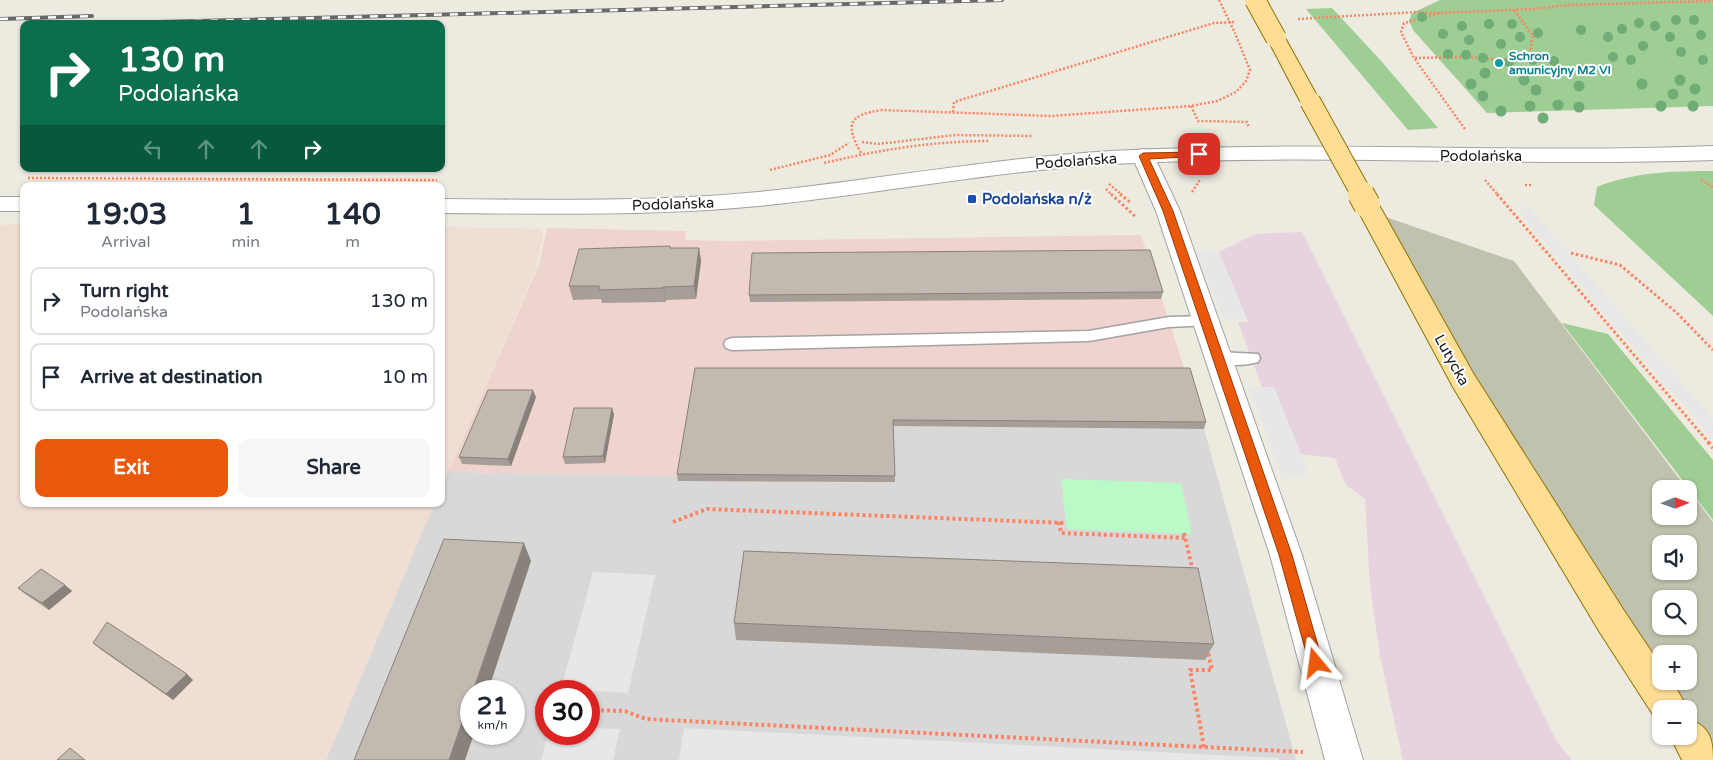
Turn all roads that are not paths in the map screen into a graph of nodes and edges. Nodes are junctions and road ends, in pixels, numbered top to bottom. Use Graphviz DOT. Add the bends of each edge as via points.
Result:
graph roads {
  1 [pos="1255,0"];
  2 [pos="1713,153"];
  3 [pos="1143,156"];
  4 [pos="20,196"];
  5 [pos="0,204"];
  6 [pos="445,206"];
  7 [pos="1206,321"];
  8 [pos="732,344"];
  9 [pos="1219,358"];
  10 [pos="1252,358"];
  11 [pos="1664,700"];
  12 [pos="1694,745"];
  13 [pos="1343,756"];
  14 [pos="1704,760"];
  1 -- 11 [label="main road, Lutycka, bridge" via="1462,380"];
  2 -- 3 [label="street, Podolańska" via="1637,156"];
  3 -- 6 [label="street, Podolańska" via="1030,164 722,202 553,207"];
  3 -- 7 [label="street" via="1168,211"];
  4 -- 5 [label="street"];
  7 -- 8 [label="lane" via="1169,322 1089,336"];
  7 -- 9 [label="street"];
  9 -- 10 [label="lane"];
  9 -- 13 [label="street" via="1286,555"];
  12 -- 14 [label="main road"];
}
